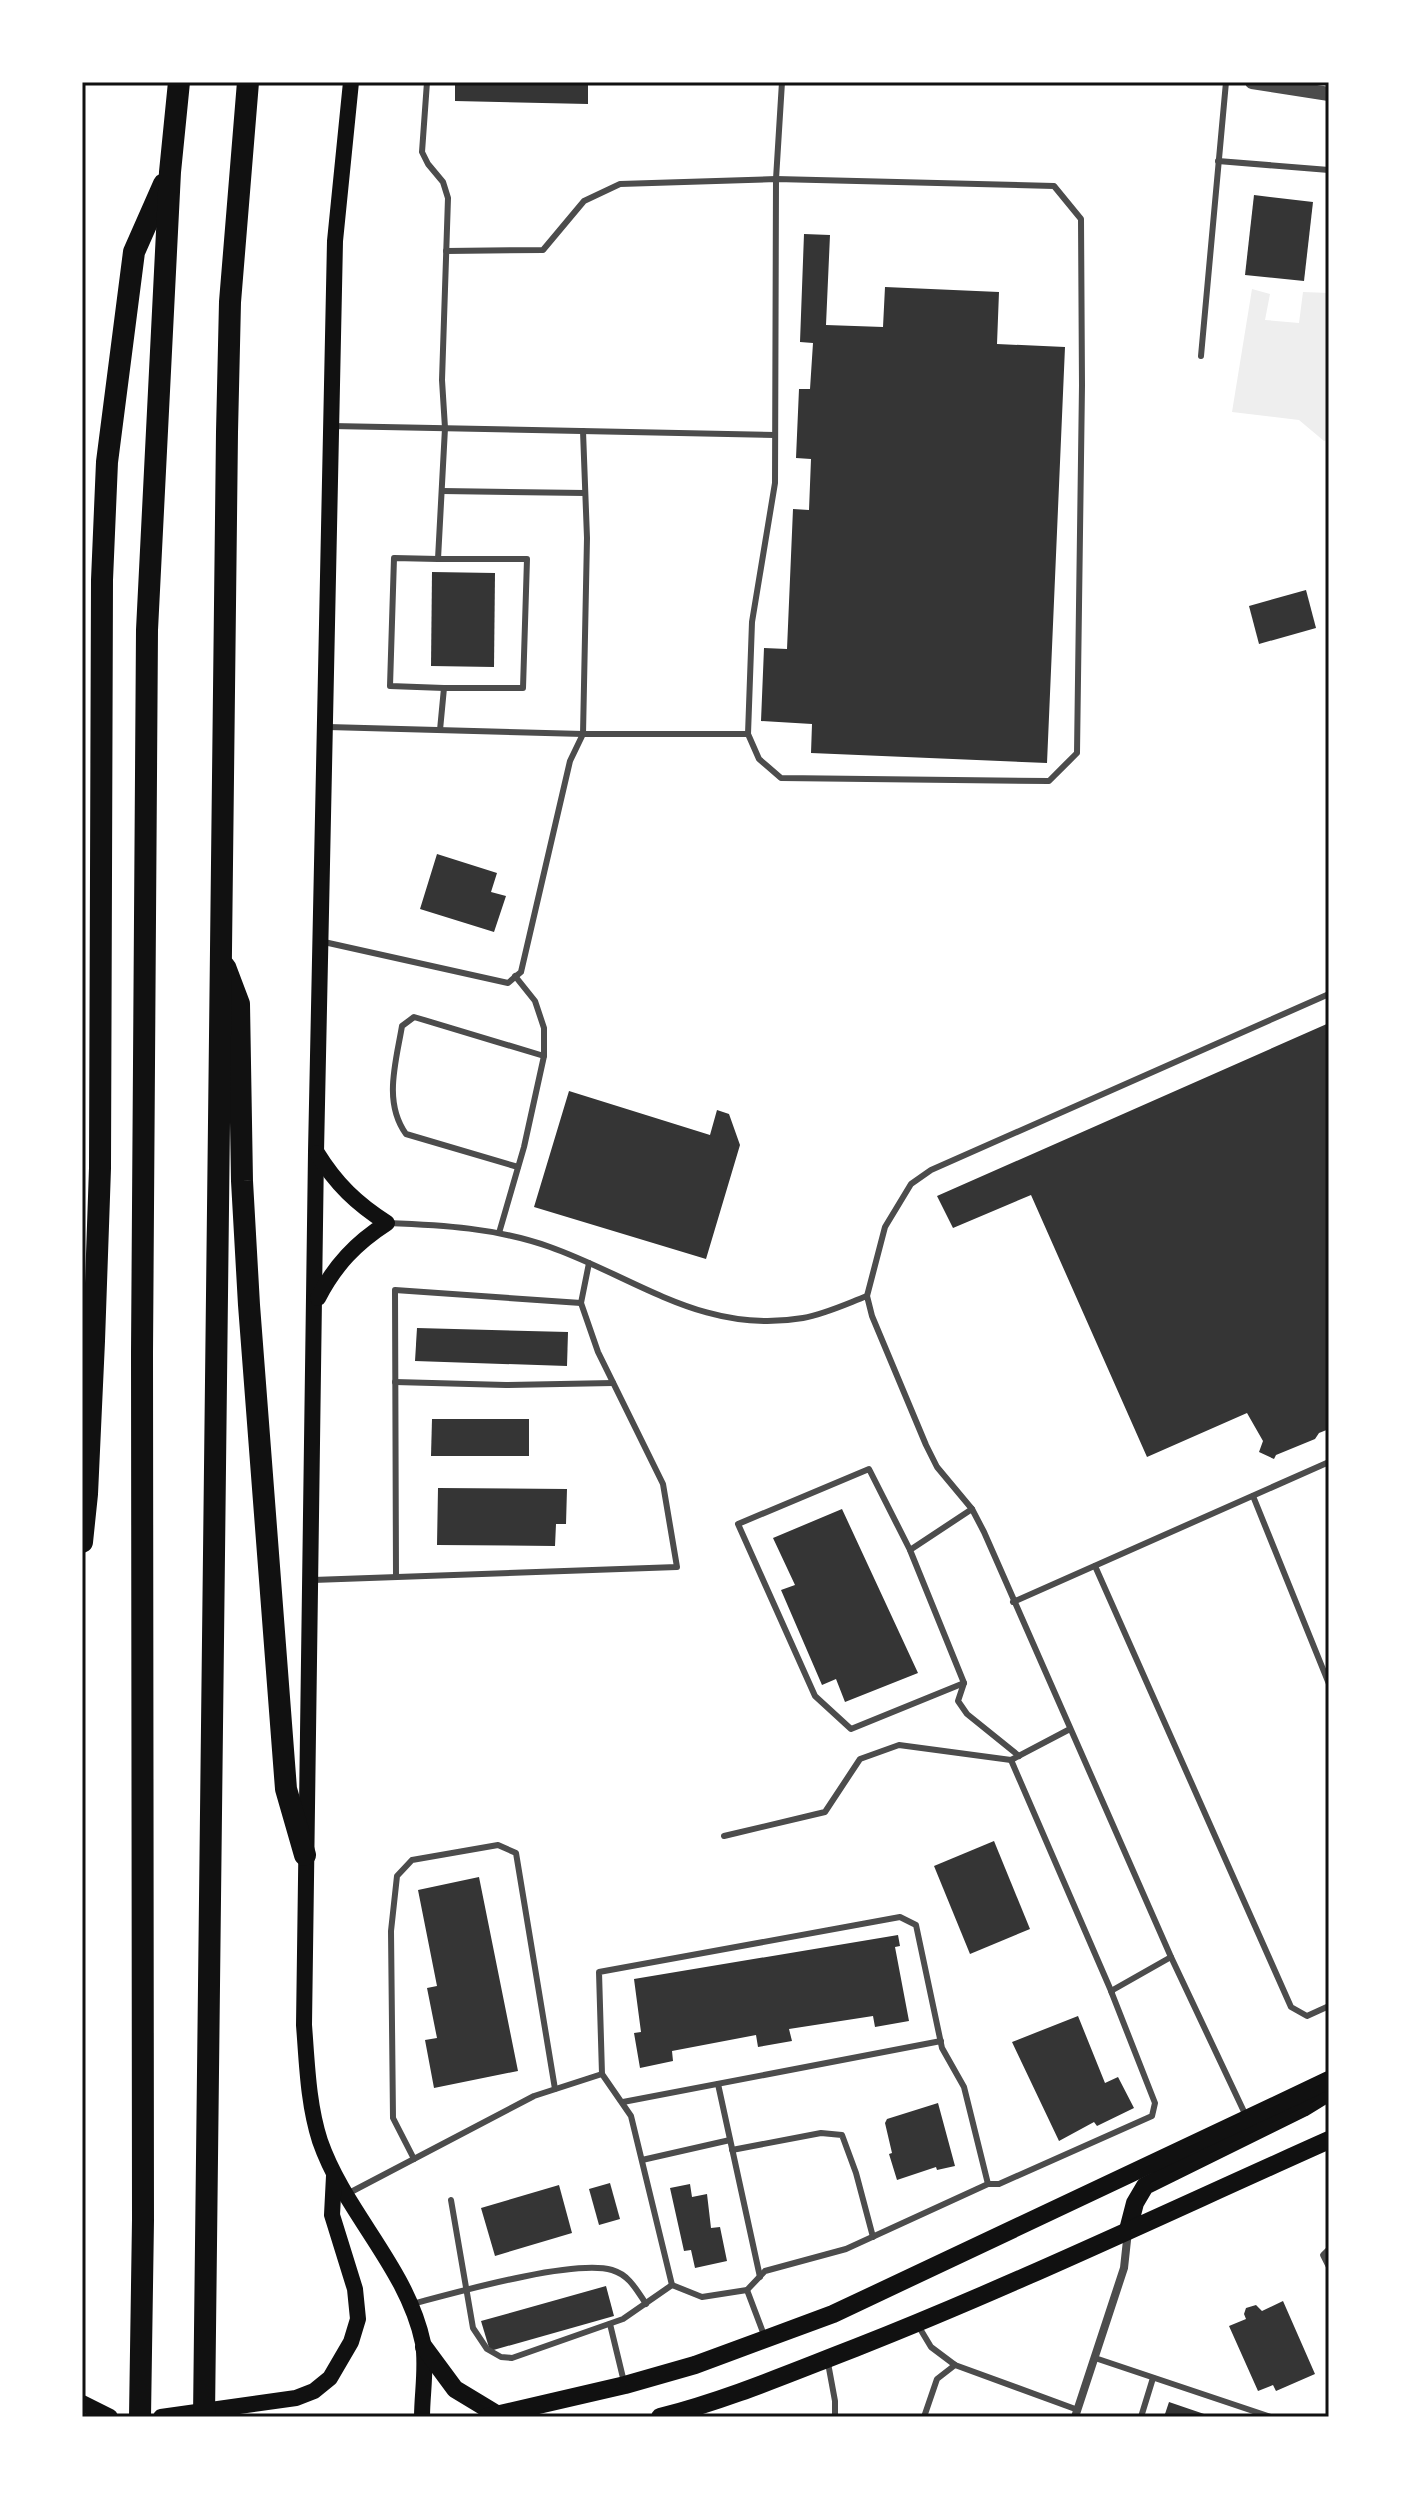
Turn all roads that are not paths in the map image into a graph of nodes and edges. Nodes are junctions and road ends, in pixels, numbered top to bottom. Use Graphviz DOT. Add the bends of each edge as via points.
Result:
graph roads {
  1 [pos="179,82"];
  2 [pos="248,82"];
  3 [pos="351,82"];
  4 [pos="427,82"];
  5 [pos="782,82"];
  6 [pos="1226,82"];
  7 [pos="1252,82"];
  8 [pos="1329,94"];
  9 [pos="1218,161"];
  10 [pos="1329,170"];
  11 [pos="170,172"];
  12 [pos="776,179"];
  13 [pos="446,251"];
  14 [pos="1201,356"];
  15 [pos="332,426"];
  16 [pos="445,428"];
  17 [pos="583,431"];
  18 [pos="775,435"];
  19 [pos="442,491"];
  20 [pos="585,493"];
  21 [pos="438,559"];
  22 [pos="444,688"];
  23 [pos="324,727"];
  24 [pos="440,730"];
  25 [pos="583,734"];
  26 [pos="748,734"];
  27 [pos="320,941"];
  28 [pos="220,954"];
  29 [pos="515,976"];
  30 [pos="1329,994"];
  31 [pos="544,1056"];
  32 [pos="316,1152"];
  33 [pos="518,1167"];
  34 [pos="387,1223"];
  35 [pos="499,1233"];
  36 [pos="589,1263"];
  37 [pos="867,1296"];
  38 [pos="315,1303"];
  39 [pos="581,1303"];
  40 [pos="395,1382"];
  41 [pos="613,1383"];
  42 [pos="1329,1462"];
  43 [pos="1253,1496"];
  44 [pos="972,1509"];
  45 [pos="82,1542"];
  46 [pos="910,1550"];
  47 [pos="1095,1566"];
  48 [pos="396,1577"];
  49 [pos="311,1580"];
  50 [pos="1013,1602"];
  51 [pos="964,1683"];
  52 [pos="1329,1684"];
  53 [pos="1070,1729"];
  54 [pos="1019,1756"];
  55 [pos="1011,1760"];
  56 [pos="724,1836"];
  57 [pos="305,1855"];
  58 [pos="1171,1957"];
  59 [pos="1112,1993"];
  60 [pos="1329,2006"];
  61 [pos="941,2041"];
  62 [pos="602,2074"];
  63 [pos="1329,2080"];
  64 [pos="718,2084"];
  65 [pos="555,2089"];
  66 [pos="1329,2092"];
  67 [pos="623,2102"];
  68 [pos="1247,2118"];
  69 [pos="730,2140"];
  70 [pos="1329,2140"];
  71 [pos="732,2150"];
  72 [pos="414,2159"];
  73 [pos="642,2160"];
  74 [pos="334,2174"];
  75 [pos="988,2184"];
  76 [pos="346,2195"];
  77 [pos="451,2200"];
  78 [pos="1128,2230"];
  79 [pos="873,2237"];
  80 [pos="1329,2249"];
  81 [pos="1329,2267"];
  82 [pos="760,2277"];
  83 [pos="672,2285"];
  84 [pos="467,2289"];
  85 [pos="747,2290"];
  86 [pos="412,2304"];
  87 [pos="646,2304"];
  88 [pos="610,2324"];
  89 [pos="917,2324"];
  90 [pos="766,2340"];
  91 [pos="424,2347"];
  92 [pos="1095,2358"];
  93 [pos="827,2359"];
  94 [pos="955,2365"];
  95 [pos="1153,2378"];
  96 [pos="625,2385"];
  97 [pos="82,2403"];
  98 [pos="704,2412"];
  99 [pos="1076,2413"];
  100 [pos="493,2416"];
  101 [pos="110,2417"];
  102 [pos="140,2417"];
  103 [pos="161,2417"];
  104 [pos="204,2417"];
  105 [pos="422,2417"];
  106 [pos="660,2417"];
  107 [pos="835,2417"];
  108 [pos="924,2417"];
  109 [pos="1141,2417"];
  110 [pos="1271,2417"];
  1 -- 11 [label="highway"];
  2 -- 28 [label="highway" via="230,302"];
  3 -- 15 [label="main road" via="335,241"];
  4 -- 13 [label="lane" via="422,152 448,198"];
  5 -- 12 [label="lane"];
  6 -- 9 [label="lane"];
  7 -- 8 [label="street"];
  9 -- 10 [label="lane"];
  9 -- 14 [label="lane"];
  11 -- 45 [label="highway" via="134,252 107,462 100,1168"];
  11 -- 102 [label="highway" via="147,630"];
  12 -- 13 [label="lane" via="620,184 584,201 543,250"];
  12 -- 18 [label="lane"];
  12 -- 26 [label="lane" via="1054,186 1081,219 1077,753 1049,781 793,779 781,778 759,759"];
  13 -- 16 [label="lane"];
  15 -- 16 [label="lane"];
  15 -- 23 [label="main road"];
  16 -- 17 [label="lane"];
  16 -- 19 [label="lane"];
  17 -- 18 [label="lane"];
  17 -- 20 [label="lane"];
  18 -- 26 [label="lane" via="775,483 752,622"];
  19 -- 20 [label="lane"];
  19 -- 21 [label="lane"];
  20 -- 25 [label="lane"];
  21 -- 22 [label="lane" via="394,558 390,686"];
  21 -- 22 [label="lane" via="527,559 523,688"];
  22 -- 24 [label="lane"];
  23 -- 24 [label="lane"];
  23 -- 27 [label="main road"];
  24 -- 25 [label="lane"];
  25 -- 26 [label="lane"];
  25 -- 29 [label="lane" via="570,761 521,972"];
  27 -- 29 [label="lane" via="508,983"];
  27 -- 32 [label="main road"];
  28 -- 57 [label="highway" via="239,1004 242,1181 262,1494 286,1789"];
  28 -- 104 [label="highway"];
  29 -- 31 [label="lane" via="535,1001 544,1028"];
  30 -- 37 [label="lane" via="931,1170 911,1184 885,1227"];
  31 -- 33 [label="lane"];
  31 -- 33 [label="lane" via="414,1017 402,1026 392,1079 395,1119 406,1134"];
  32 -- 34 [label="main road" via="348,1195"];
  32 -- 38 [label="main road"];
  33 -- 35 [label="lane"];
  34 -- 35 [label="lane"];
  34 -- 38 [label="main road" via="351,1249"];
  35 -- 36 [label="lane"];
  36 -- 37 [label="lane" via="687,1308 726,1319 806,1317"];
  36 -- 39 [label="lane"];
  37 -- 44 [label="lane" via="926,1445"];
  38 -- 49 [label="main road"];
  39 -- 40 [label="lane" via="395,1290"];
  39 -- 41 [label="lane"];
  40 -- 41 [label="lane"];
  40 -- 48 [label="lane"];
  41 -- 48 [label="lane" via="663,1484 677,1567"];
  42 -- 43 [label="lane"];
  43 -- 47 [label="lane"];
  43 -- 52 [label="lane"];
  44 -- 46 [label="lane"];
  44 -- 50 [label="lane"];
  46 -- 51 [label="lane"];
  46 -- 51 [label="lane" via="869,1469 738,1524 815,1696 851,1729"];
  47 -- 50 [label="lane"];
  47 -- 60 [label="lane" via="1291,2007 1307,2016"];
  48 -- 49 [label="lane"];
  49 -- 57 [label="main road"];
  50 -- 53 [label="lane"];
  51 -- 54 [label="lane" via="958,1701 967,1714"];
  53 -- 54 [label="lane"];
  53 -- 58 [label="lane"];
  54 -- 55 [label="lane"];
  55 -- 56 [label="lane" via="899,1745 860,1759 825,1812"];
  55 -- 59 [label="lane"];
  57 -- 74 [label="main road" via="308,2080 319,2139"];
  58 -- 59 [label="lane"];
  58 -- 68 [label="lane"];
  59 -- 75 [label="lane" via="1155,2103 1152,2116 999,2184"];
  61 -- 62 [label="lane" via="916,1925 900,1917 599,1972"];
  61 -- 64 [label="lane"];
  61 -- 75 [label="lane" via="964,2087"];
  62 -- 65 [label="lane"];
  62 -- 67 [label="lane"];
  63 -- 68 [label="main road"];
  64 -- 67 [label="lane"];
  64 -- 69 [label="lane"];
  65 -- 72 [label="lane"];
  65 -- 72 [label="lane" via="516,1853 498,1845 412,1860 397,1876 391,1931 393,2118"];
  66 -- 78 [label="main road" via="1145,2186"];
  67 -- 73 [label="lane"];
  68 -- 90 [label="main road" via="900,2284"];
  69 -- 71 [label="lane"];
  69 -- 73 [label="lane"];
  70 -- 78 [label="main road"];
  71 -- 79 [label="lane" via="821,2133 842,2135"];
  71 -- 82 [label="lane"];
  72 -- 76 [label="lane"];
  73 -- 83 [label="lane"];
  74 -- 76 [label="main road"];
  74 -- 103 [label="main road" via="332,2215 355,2289 358,2319 330,2378 314,2391 285,2400"];
  75 -- 79 [label="lane"];
  76 -- 86 [label="main road"];
  77 -- 84 [label="lane"];
  78 -- 89 [label="main road"];
  78 -- 92 [label="street" via="1126,2257"];
  79 -- 82 [label="lane"];
  80 -- 81 [label="lane" via="1323,2255"];
  82 -- 85 [label="lane"];
  83 -- 85 [label="lane" via="702,2297"];
  83 -- 87 [label="lane"];
  84 -- 86 [label="lane"];
  84 -- 87 [label="lane" via="566,2269 610,2269 629,2278"];
  84 -- 88 [label="lane" via="473,2328 487,2349 501,2357 512,2358"];
  85 -- 90 [label="lane"];
  86 -- 91 [label="main road"];
  87 -- 88 [label="lane"];
  88 -- 96 [label="lane"];
  89 -- 93 [label="main road"];
  89 -- 94 [label="lane" via="931,2347"];
  90 -- 96 [label="main road"];
  91 -- 100 [label="main road" via="455,2389"];
  91 -- 105 [label="main road"];
  92 -- 95 [label="lane"];
  92 -- 99 [label="street"];
  93 -- 98 [label="main road"];
  93 -- 107 [label="lane"];
  94 -- 99 [label="lane"];
  94 -- 108 [label="lane" via="937,2379"];
  95 -- 109 [label="lane"];
  95 -- 110 [label="lane"];
  96 -- 100 [label="main road"];
  97 -- 101 [label="main road"];
  98 -- 106 [label="main road"];
}
